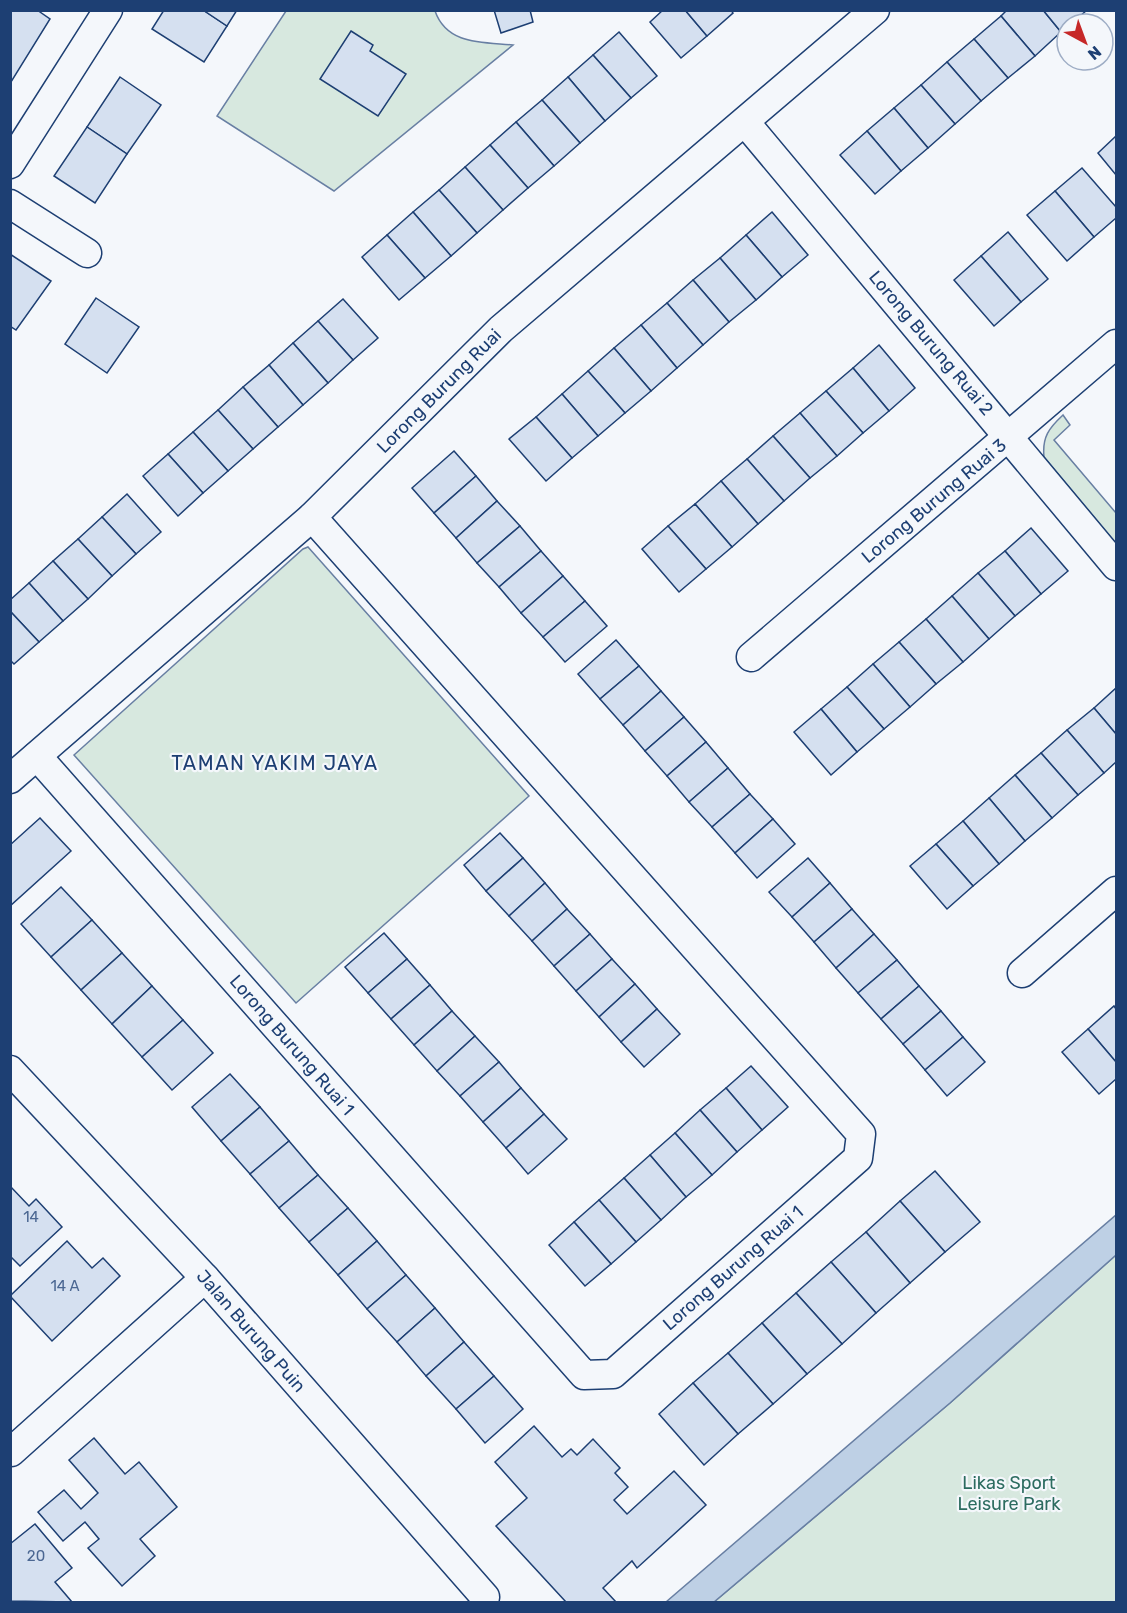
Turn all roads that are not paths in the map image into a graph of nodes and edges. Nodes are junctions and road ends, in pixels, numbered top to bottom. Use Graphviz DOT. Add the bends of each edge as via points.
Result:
graph roads {
  1 [pos="108,10"];
  2 [pos="875,10"];
  3 [pos="745,122"];
  4 [pos="10,164"];
  5 [pos="10,204"];
  6 [pos="87,253"];
  7 [pos="1116,344"];
  8 [pos="1010,437"];
  9 [pos="312,517"];
  10 [pos="1116,566"];
  11 [pos="751,657"];
  12 [pos="37,756"];
  13 [pos="12,776"];
  14 [pos="1116,891"];
  15 [pos="1022,973"];
  16 [pos="10,1070"];
  17 [pos="205,1278"];
  18 [pos="11,1452"];
  19 [pos="485,1597"];
  1 -- 4 [label="street"];
  2 -- 3 [label="street, Lorong Burung Ruai"];
  3 -- 8 [label="street, Lorong Burung Ruai 2"];
  3 -- 9 [label="street, Lorong Burung Ruai" via="501,329"];
  5 -- 6 [label="street"];
  7 -- 8 [label="street, Lorong Burung Ruai 3"];
  8 -- 10 [label="street, Lorong Burung Ruai 2"];
  8 -- 11 [label="street, Lorong Burung Ruai 3"];
  9 -- 12 [label="street, Lorong Burung Ruai"];
  9 -- 12 [label="street, Lorong Burung Ruai 1" via="861,1134 858,1158 613,1374 584,1375"];
  12 -- 13 [label="street, Lorong Burung Ruai"];
  14 -- 15 [label="street"];
  16 -- 17 [label="street, Jalan Burung Puin"];
  17 -- 18 [label="street"];
  17 -- 19 [label="street, Jalan Burung Puin"];
}
